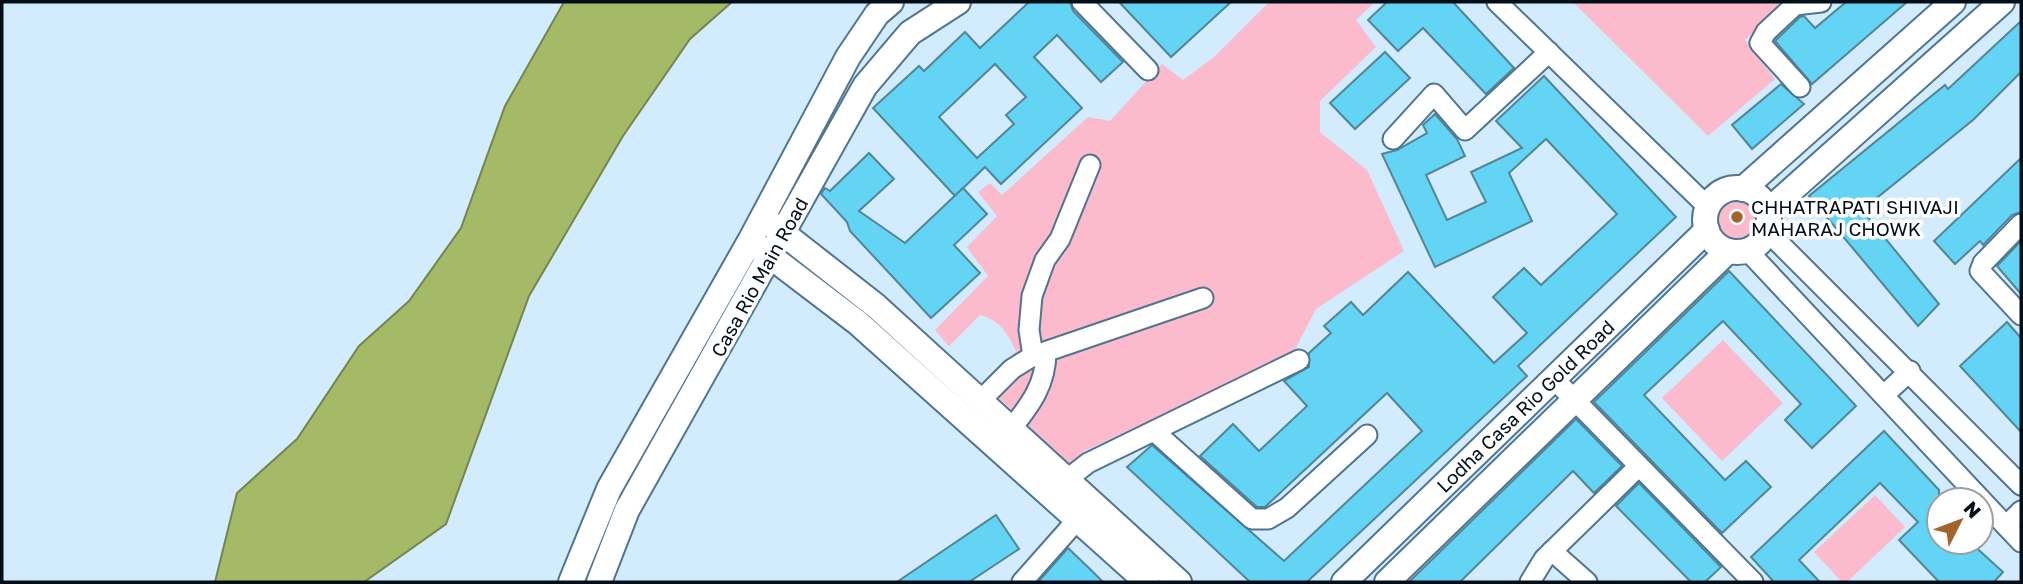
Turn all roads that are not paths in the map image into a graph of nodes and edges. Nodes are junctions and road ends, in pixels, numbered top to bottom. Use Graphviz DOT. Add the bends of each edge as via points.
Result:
graph roads {
  1 [pos="891,2"];
  2 [pos="958,2"];
  3 [pos="1082,2"];
  4 [pos="1497,2"];
  5 [pos="1821,2"];
  6 [pos="1953,2"];
  7 [pos="2002,2"];
  8 [pos="1549,52"];
  9 [pos="1148,70"];
  10 [pos="1800,87"];
  11 [pos="1393,139"];
  12 [pos="1090,165"];
  13 [pos="1743,189"];
  14 [pos="762,216"];
  15 [pos="1707,218"];
  16 [pos="1767,221"];
  17 [pos="2021,224"];
  18 [pos="782,233"];
  19 [pos="750,241"];
  20 [pos="1737,251"];
  21 [pos="771,257"];
  22 [pos="1203,298"];
  23 [pos="2021,315"];
  24 [pos="888,334"];
  25 [pos="1040,354"];
  26 [pos="1299,360"];
  27 [pos="1910,371"];
  28 [pos="1553,379"];
  29 [pos="1884,394"];
  30 [pos="1575,400"];
  31 [pos="980,401"];
  32 [pos="1011,429"];
  33 [pos="1154,431"];
  34 [pos="1367,435"];
  35 [pos="1035,466"];
  36 [pos="1639,466"];
  37 [pos="2021,485"];
  38 [pos="1058,487"];
  39 [pos="2021,511"];
  40 [pos="1077,520"];
  41 [pos="2006,526"];
  42 [pos="2021,542"];
  43 [pos="1552,551"];
  44 [pos="571,582"];
  45 [pos="599,582"];
  46 [pos="1022,582"];
  47 [pos="1147,582"];
  48 [pos="1179,582"];
  49 [pos="1344,582"];
  50 [pos="1387,582"];
  51 [pos="1530,582"];
  52 [pos="1587,582"];
  53 [pos="1753,582"];
  1 -- 14 [label="street, Casa Rio Main Road" via="877,14 848,57"];
  2 -- 18 [label="street, Casa Rio Main Road" via="910,33 865,86"];
  3 -- 9 [label="street"];
  4 -- 8 [label="street"];
  5 -- 10 [label="street" via="1795,5 1760,43"];
  6 -- 13 [label="street, Lodha Casa Rio Gold Road"];
  7 -- 16 [label="street, Lodha Casa Rio Gold Road"];
  8 -- 11 [label="street" via="1465,130 1434,94"];
  8 -- 15 [label="street"];
  12 -- 25 [label="street" via="1032,296 1029,330"];
  13 -- 15 [label="street, Lodha Casa Rio Gold Road" via="1716,195"];
  13 -- 16 [label="street" via="1757,195"];
  14 -- 18 [label="street"];
  14 -- 19 [label="street, Casa Rio Main Road"];
  15 -- 20 [label="street" via="1715,244"];
  15 -- 28 [label="street, Lodha Casa Rio Gold Road"];
  16 -- 20 [label="street, Lodha Casa Rio Gold Road" via="1761,241"];
  16 -- 27 [label="street"];
  17 -- 23 [label="street" via="1980,271"];
  18 -- 21 [label="street, Casa Rio Main Road"];
  18 -- 24 [label="street"];
  19 -- 21 [label="street"];
  19 -- 44 [label="street, Casa Rio Main Road" via="609,489"];
  20 -- 29 [label="street"];
  20 -- 30 [label="street, Lodha Casa Rio Gold Road"];
  21 -- 24 [label="street"];
  21 -- 45 [label="street, Casa Rio Main Road" via="627,510"];
  22 -- 25 [label="street"];
  24 -- 31 [label="street"];
  24 -- 35 [label="street"];
  25 -- 31 [label="street" via="1012,369"];
  25 -- 32 [label="street" via="1046,370 1041,386"];
  26 -- 33 [label="street"];
  27 -- 29 [label="street"];
  27 -- 37 [label="street"];
  28 -- 30 [label="street"];
  28 -- 49 [label="street, Lodha Casa Rio Gold Road"];
  29 -- 41 [label="street"];
  30 -- 36 [label="street"];
  30 -- 50 [label="street, Lodha Casa Rio Gold Road"];
  31 -- 32 [label="street"];
  32 -- 35 [label="street"];
  33 -- 34 [label="street" via="1252,519 1268,519 1287,508"];
  33 -- 38 [label="street" via="1088,463"];
  35 -- 38 [label="street"];
  36 -- 43 [label="street"];
  36 -- 53 [label="street"];
  38 -- 40 [label="street"];
  38 -- 48 [label="street"];
  39 -- 41 [label="street"];
  40 -- 46 [label="street"];
  40 -- 47 [label="street"];
  41 -- 42 [label="street"];
  43 -- 51 [label="street"];
  43 -- 52 [label="street"];
}
